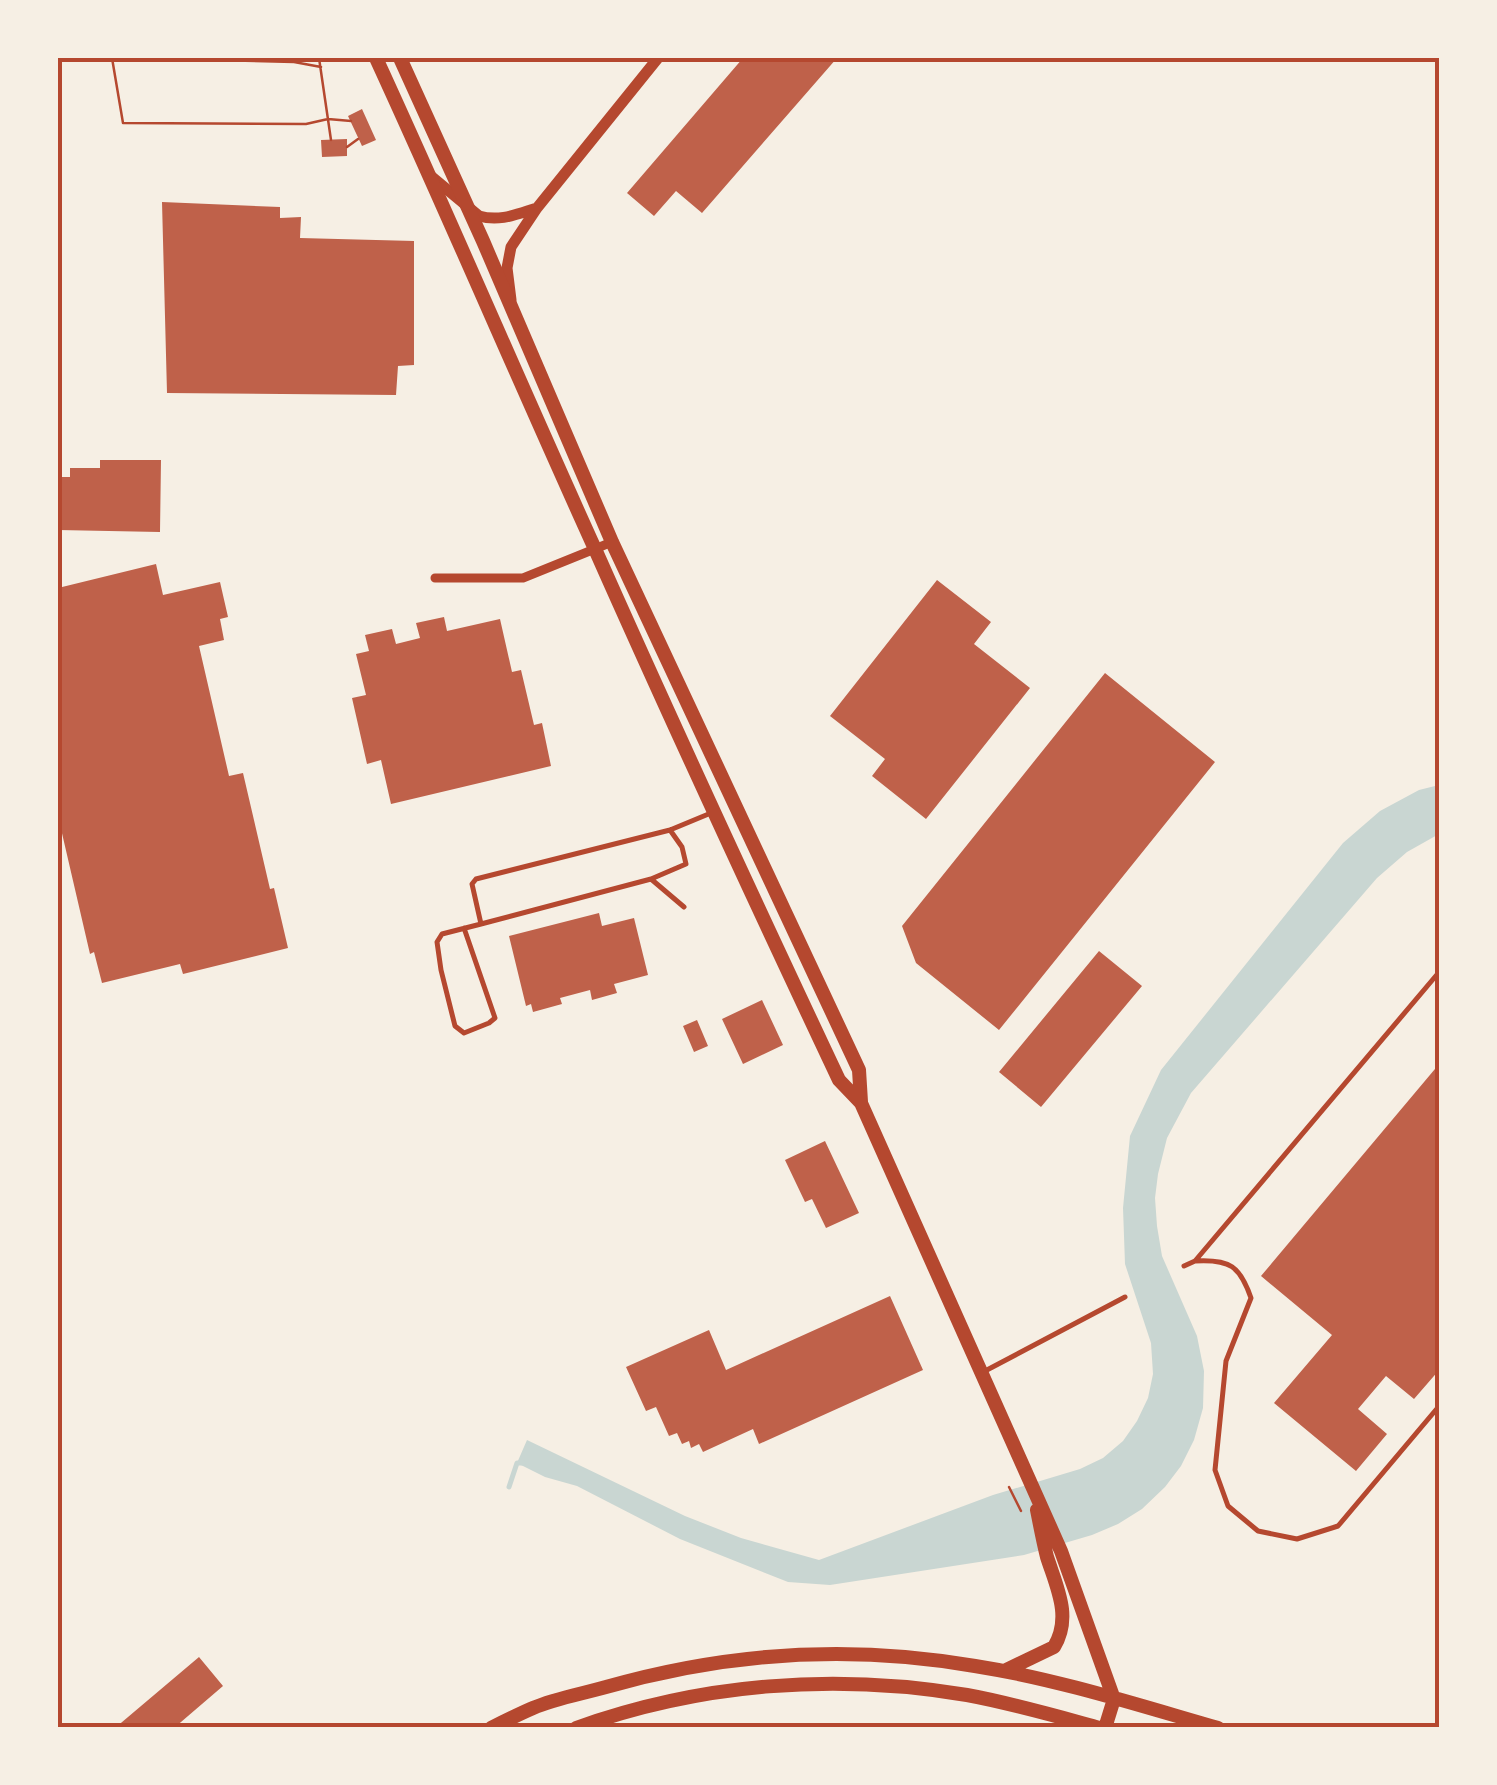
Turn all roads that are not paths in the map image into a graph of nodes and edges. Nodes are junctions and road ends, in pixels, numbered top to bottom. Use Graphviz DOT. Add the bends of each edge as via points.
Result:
graph roads {
  1 [pos="376,58"];
  2 [pos="400,58"];
  3 [pos="658,58"];
  4 [pos="432,177"];
  5 [pos="466,206"];
  6 [pos="536,208"];
  7 [pos="513,309"];
  8 [pos="612,542"];
  9 [pos="594,548"];
  10 [pos="435,578"];
  11 [pos="714,812"];
  12 [pos="670,830"];
  13 [pos="765,866"];
  14 [pos="743,876"];
  15 [pos="652,879"];
  16 [pos="684,907"];
  17 [pos="480,924"];
  18 [pos="464,928"];
  19 [pos="1440,971"];
  20 [pos="861,1103"];
  21 [pos="1195,1261"];
  22 [pos="1184,1266"];
  23 [pos="1125,1298"];
  24 [pos="982,1372"];
  25 [pos="1440,1405"];
  26 [pos="1054,1551"];
  27 [pos="1003,1672"];
  28 [pos="1114,1699"];
  29 [pos="492,1728"];
  30 [pos="576,1728"];
  31 [pos="1102,1728"];
  32 [pos="1218,1728"];
  1 -- 4 [label="main road"];
  2 -- 5 [label="main road"];
  3 -- 6 [label="street"];
  4 -- 5 [label="street"];
  4 -- 9 [label="main road"];
  5 -- 6 [label="street" via="499,219"];
  5 -- 7 [label="main road"];
  6 -- 7 [label="street" via="511,247"];
  7 -- 8 [label="main road"];
  8 -- 9 [label="street"];
  8 -- 13 [label="main road"];
  9 -- 10 [label="street" via="524,578"];
  9 -- 11 [label="main road"];
  11 -- 12 [label="lane"];
  11 -- 14 [label="main road"];
  12 -- 15 [label="lane" via="686,864"];
  12 -- 17 [label="lane" via="476,878"];
  13 -- 14 [label="street"];
  13 -- 20 [label="main road" via="858,1070"];
  14 -- 20 [label="main road" via="839,1080"];
  15 -- 16 [label="lane"];
  15 -- 17 [label="lane"];
  17 -- 18 [label="lane"];
  18 -- 18 [label="lane" via="494,1018 464,1033 454,1026 437,942"];
  19 -- 21 [label="lane"];
  20 -- 24 [label="main road"];
  21 -- 22 [label="lane"];
  21 -- 25 [label="lane" via="1230,1264 1243,1275 1251,1298 1226,1362 1216,1470 1228,1506 1258,1531 1297,1539 1338,1526"];
  23 -- 24 [label="lane"];
  24 -- 26 [label="main road" via="1031,1480"];
  26 -- 27 [label="main road" via="1060,1638 1044,1654"];
  26 -- 28 [label="main road"];
  27 -- 28 [label="main road"];
  27 -- 29 [label="main road" via="852,1653 743,1658 659,1672 535,1707"];
  28 -- 31 [label="main road"];
  28 -- 32 [label="main road"];
  30 -- 31 [label="main road" via="712,1692 826,1684 972,1696"];
}
